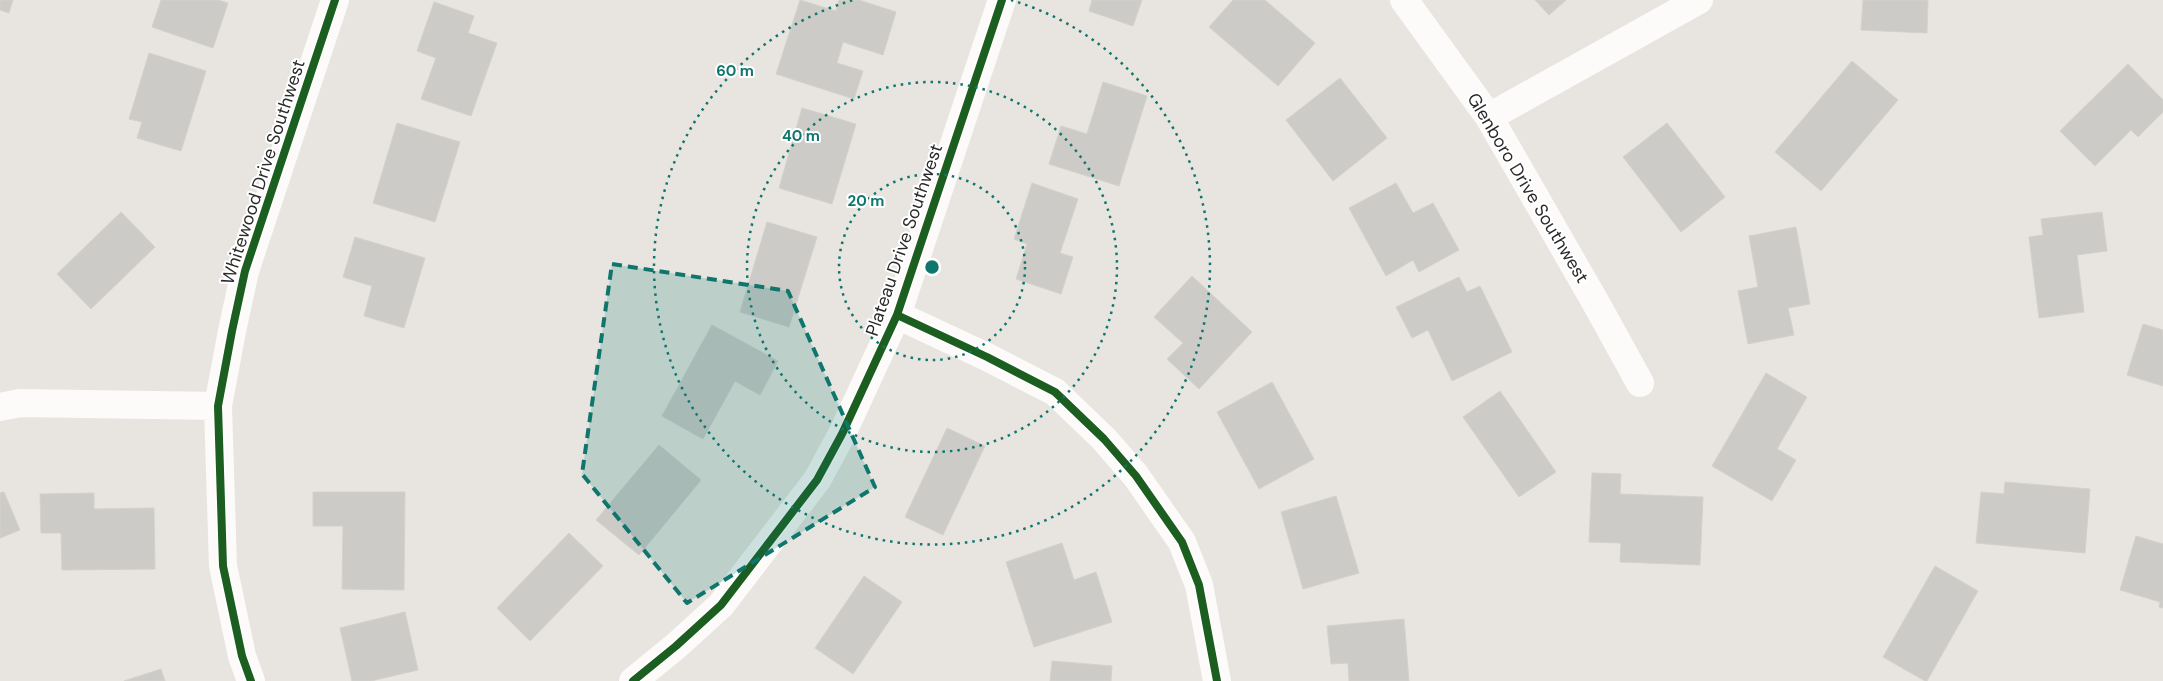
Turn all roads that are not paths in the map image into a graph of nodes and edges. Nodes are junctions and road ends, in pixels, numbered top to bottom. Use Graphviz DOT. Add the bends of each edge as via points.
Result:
graph roads {
  1 [pos="335,0"];
  2 [pos="1002,0"];
  3 [pos="1404,0"];
  4 [pos="1699,0"];
  5 [pos="1489,117"];
  6 [pos="897,315"];
  7 [pos="1640,383"];
  8 [pos="218,406"];
  9 [pos="0,407"];
  10 [pos="251,681"];
  11 [pos="634,681"];
  12 [pos="1218,681"];
  1 -- 8 [label="street, Whitewood Drive Southwest" via="245,272"];
  2 -- 6 [label="street, Plateau Drive Southwest"];
  3 -- 5 [label="street, Glenboro Drive Southwest"];
  4 -- 5 [label="street"];
  5 -- 7 [label="street, Glenboro Drive Southwest"];
  6 -- 11 [label="street, Plateau Drive Southwest" via="817,480 721,605"];
  6 -- 12 [label="street" via="1055,392 1104,439 1136,476 1182,542 1198,585"];
  8 -- 9 [label="street" via="20,403"];
  8 -- 10 [label="street, Whitewood Drive Southwest" via="223,566 242,656"];
}
